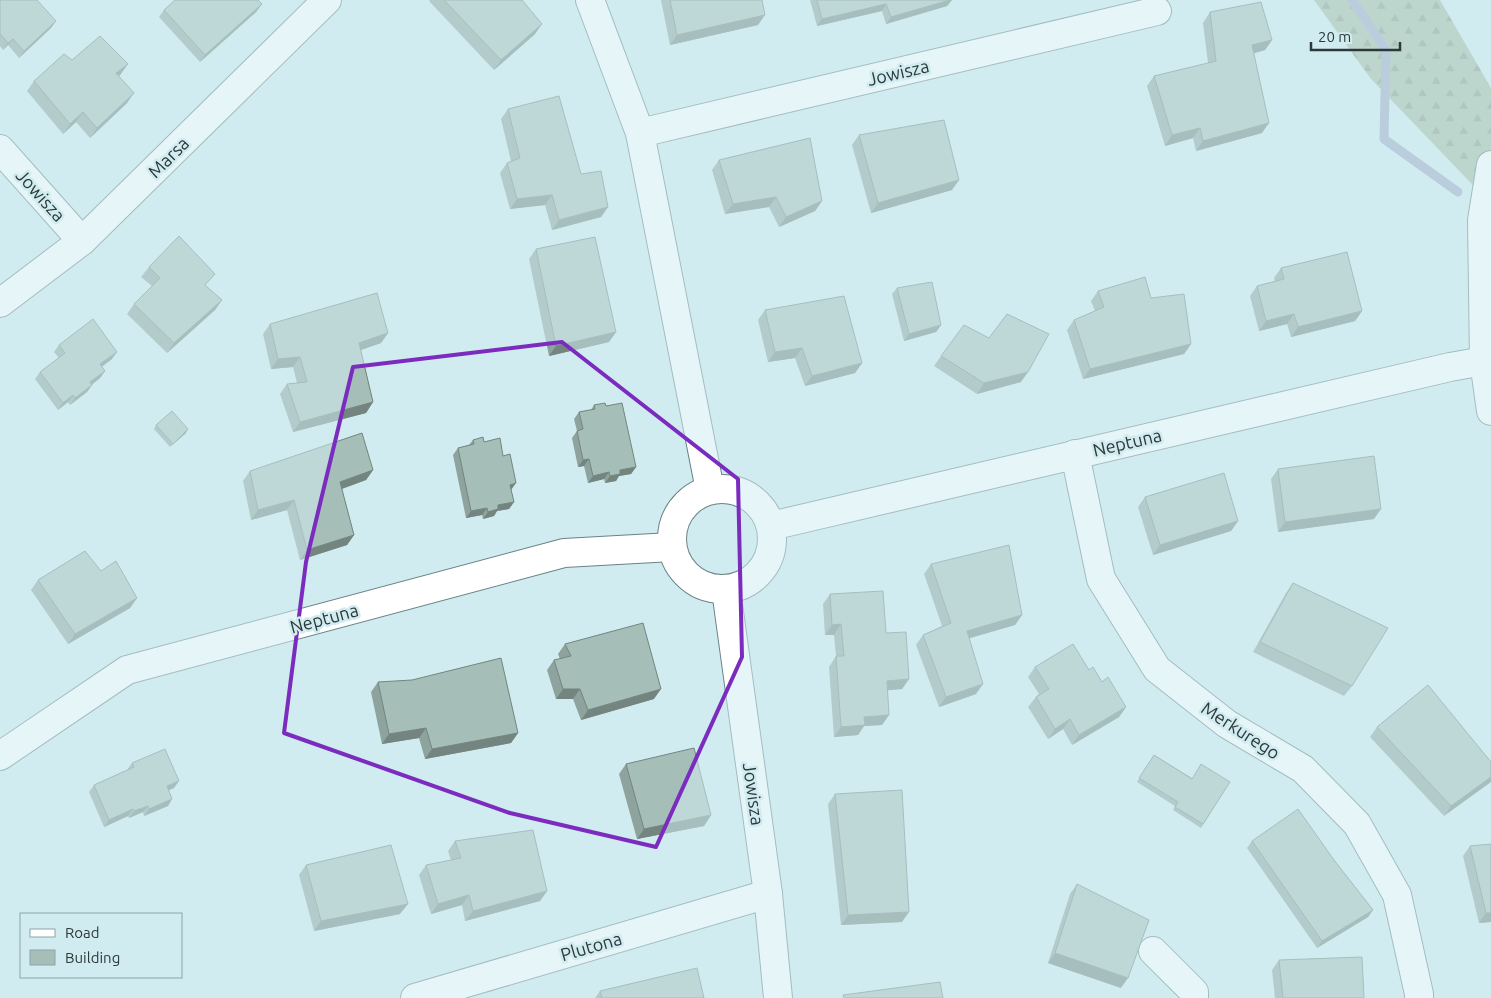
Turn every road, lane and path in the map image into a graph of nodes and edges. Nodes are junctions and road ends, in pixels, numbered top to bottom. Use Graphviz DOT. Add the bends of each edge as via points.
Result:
graph roads {
  1 [pos="327,0"];
  2 [pos="590,0"];
  3 [pos="1157,11"];
  4 [pos="640,133"];
  5 [pos="0,149"];
  6 [pos="1491,165"];
  7 [pos="82,241"];
  8 [pos="0,303"];
  9 [pos="1484,361"];
  10 [pos="1491,411"];
  11 [pos="1074,454"];
  12 [pos="710,490"];
  13 [pos="770,526"];
  14 [pos="672,547"];
  15 [pos="726,590"];
  16 [pos="0,756"];
  17 [pos="768,894"];
  18 [pos="1153,951"];
  19 [pos="415,998"];
  20 [pos="778,998"];
  21 [pos="1194,998"];
  22 [pos="1419,998"];
  1 -- 7 [label="street, Marsa"];
  2 -- 4 [label="street"];
  3 -- 4 [label="street, Jowisza"];
  4 -- 12 [label="street"];
  5 -- 7 [label="street, Jowisza"];
  6 -- 9 [label="street" via="1482,220"];
  7 -- 8 [label="street, Marsa"];
  9 -- 10 [label="street"];
  9 -- 11 [label="street, Neptuna"];
  11 -- 13 [label="street, Neptuna"];
  11 -- 22 [label="street, Merkurego" via="1101,579 1157,670 1227,724 1303,769 1357,824 1397,895"];
  12 -- 13 [label="street" via="730,490 748,496 762,508"];
  12 -- 14 [label="street" via="688,502 674,522"];
  13 -- 15 [label="street" via="772,548 764,568 747,583"];
  14 -- 15 [label="street" via="679,565 691,579 708,588"];
  14 -- 16 [label="street, Neptuna" via="564,553 127,670"];
  15 -- 17 [label="street, Jowisza"];
  17 -- 19 [label="street, Plutona"];
  17 -- 20 [label="street, Jowisza"];
  18 -- 21 [label="street" via="1194,992"];
}
